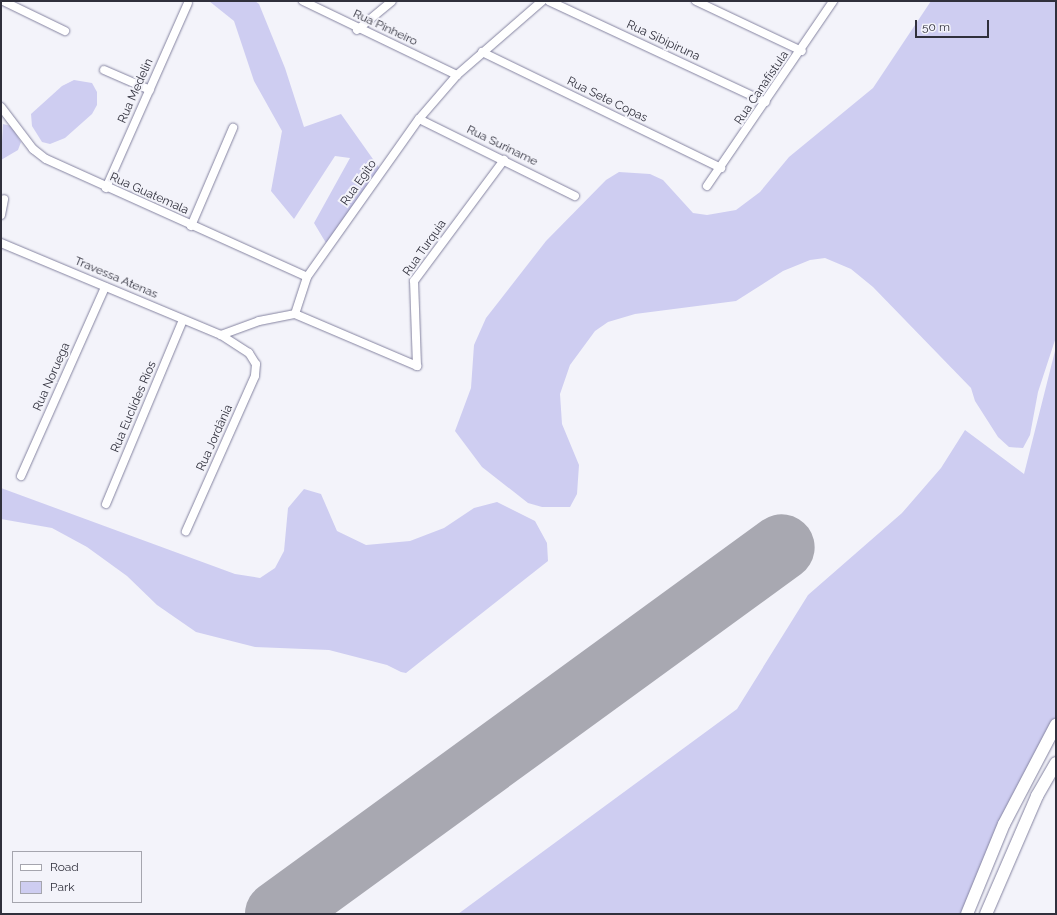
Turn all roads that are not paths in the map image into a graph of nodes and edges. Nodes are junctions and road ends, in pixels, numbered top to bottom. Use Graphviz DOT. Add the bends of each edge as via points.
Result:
graph roads {
  1 [pos="4,1"];
  2 [pos="303,1"];
  3 [pos="392,1"];
  4 [pos="542,1"];
  5 [pos="549,1"];
  6 [pos="696,1"];
  7 [pos="833,1"];
  8 [pos="188,3"];
  9 [pos="358,30"];
  10 [pos="65,31"];
  11 [pos="802,51"];
  12 [pos="482,52"];
  13 [pos="104,70"];
  14 [pos="457,75"];
  15 [pos="150,90"];
  16 [pos="766,102"];
  17 [pos="1,107"];
  18 [pos="419,119"];
  19 [pos="233,128"];
  20 [pos="504,160"];
  21 [pos="721,168"];
  22 [pos="707,186"];
  23 [pos="106,188"];
  24 [pos="575,196"];
  25 [pos="4,199"];
  26 [pos="1,215"];
  27 [pos="191,226"];
  28 [pos="1,243"];
  29 [pos="307,277"];
  30 [pos="105,287"];
  31 [pos="295,314"];
  32 [pos="183,320"];
  33 [pos="221,336"];
  34 [pos="249,353"];
  35 [pos="21,476"];
  36 [pos="106,504"];
  37 [pos="186,531"];
  38 [pos="1056,725"];
  39 [pos="1056,763"];
  40 [pos="966,914"];
  41 [pos="986,914"];
  1 -- 10 [label="street"];
  2 -- 9 [label="street, Rua Pinheiro"];
  3 -- 9 [label="street"];
  4 -- 12 [label="street, Rua Egito"];
  5 -- 16 [label="street, Rua Sibipiruna"];
  6 -- 11 [label="street"];
  7 -- 11 [label="street, Rua Canafístula"];
  8 -- 15 [label="street, Rua Medelin"];
  9 -- 14 [label="street, Rua Pinheiro"];
  11 -- 16 [label="street, Rua Canafístula"];
  12 -- 14 [label="street, Rua Egito"];
  12 -- 21 [label="street, Rua Sete Copas"];
  13 -- 15 [label="street"];
  14 -- 18 [label="street, Rua Egito"];
  15 -- 23 [label="street, Rua Medelin"];
  16 -- 21 [label="street, Rua Canafístula"];
  17 -- 23 [label="street, Rua Guatemala" via="33,149 46,159"];
  18 -- 20 [label="street, Rua Suriname"];
  18 -- 29 [label="street, Rua Egito"];
  19 -- 27 [label="street"];
  20 -- 24 [label="street, Rua Suriname"];
  20 -- 31 [label="street, Rua Turquia" via="414,281 417,366"];
  21 -- 22 [label="street, Rua Canafístula"];
  23 -- 27 [label="street, Rua Guatemala"];
  25 -- 26 [label="street"];
  27 -- 29 [label="street, Rua Guatemala"];
  28 -- 30 [label="street, Travessa Atenas"];
  29 -- 31 [label="street, Rua Egito"];
  30 -- 32 [label="street, Travessa Atenas"];
  30 -- 35 [label="street, Rua Noruega"];
  31 -- 33 [label="street" via="259,320"];
  32 -- 33 [label="street, Travessa Atenas"];
  32 -- 36 [label="street, Rua Euclídes Rios"];
  33 -- 34 [label="street, Travessa Atenas"];
  34 -- 37 [label="street, Rua Jordânia" via="256,364 255,376"];
  38 -- 40 [label="main road" via="1004,824"];
  39 -- 41 [label="main road" via="1037,796"];
}
